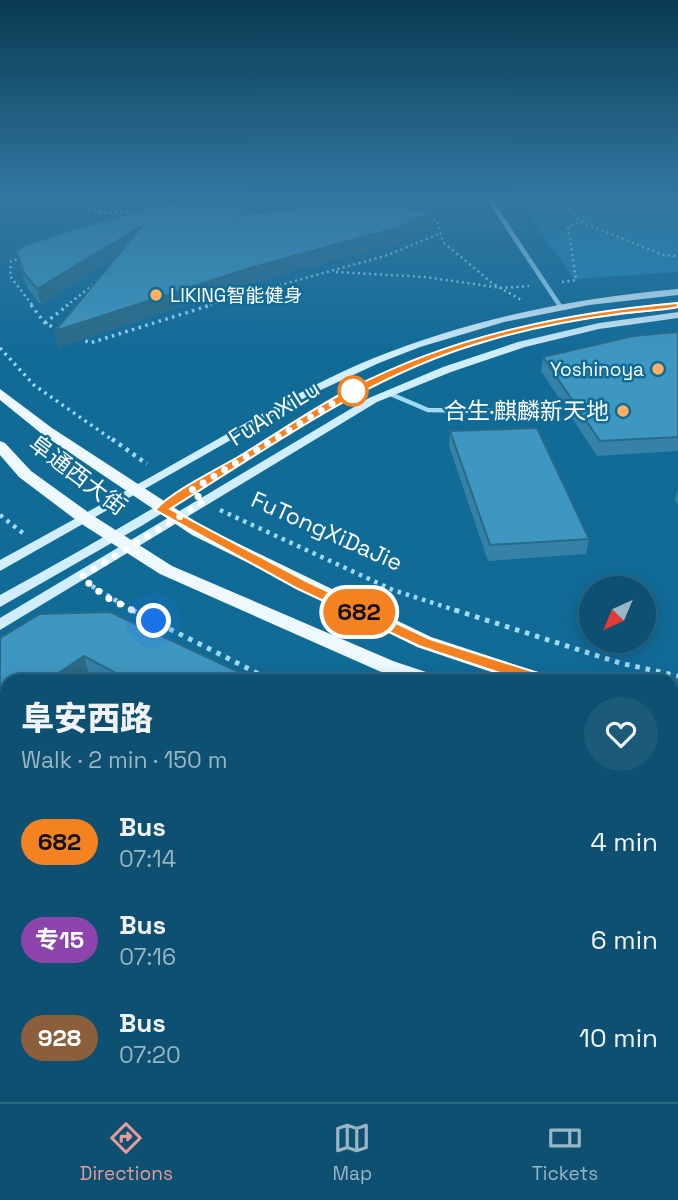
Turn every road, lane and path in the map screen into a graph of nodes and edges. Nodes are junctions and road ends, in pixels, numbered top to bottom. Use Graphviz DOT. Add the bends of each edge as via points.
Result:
graph roads {
  1 [pos="401,250"];
  2 [pos="454,250"];
  3 [pos="523,250"];
  4 [pos="652,250"];
  5 [pos="678,256"];
  6 [pos="23,258"];
  7 [pos="329,271"];
  8 [pos="107,276"];
  9 [pos="502,288"];
  10 [pos="678,292"];
  11 [pos="678,305"];
  12 [pos="560,306"];
  13 [pos="539,310"];
  14 [pos="678,315"];
  15 [pos="45,323"];
  16 [pos="64,333"];
  17 [pos="77,338"];
  18 [pos="0,348"];
  19 [pos="0,393"];
  20 [pos="388,393"];
  21 [pos="495,411"];
  22 [pos="0,446"];
  23 [pos="163,475"];
  24 [pos="134,491"];
  25 [pos="205,501"];
  26 [pos="169,514"];
  27 [pos="0,515"];
  28 [pos="86,519"];
  29 [pos="114,536"];
  30 [pos="39,545"];
  31 [pos="132,548"];
  32 [pos="0,566"];
  33 [pos="81,577"];
  34 [pos="0,602"];
  35 [pos="0,625"];
  36 [pos="259,674"];
  37 [pos="410,674"];
  38 [pos="521,674"];
  39 [pos="669,674"];
  1 -- 7 [label="path"];
  2 -- 9 [label="path"];
  3 -- 12 [label="street"];
  4 -- 5 [label="path"];
  6 -- 15 [label="path" via="11,261 10,276"];
  7 -- 9 [label="path"];
  7 -- 17 [label="path" via="90,343"];
  8 -- 15 [label="path"];
  9 -- 13 [label="path"];
  10 -- 12 [label="main road, FuAnXiLu"];
  11 -- 26 [label="main road, FuAnXiLu" via="534,326 418,361 352,392"];
  12 -- 13 [label="main road, FuAnXiLu"];
  13 -- 23 [label="main road, FuAnXiLu" via="463,329 333,379"];
  14 -- 20 [label="main road" via="586,327 528,341"];
  15 -- 16 [label="path"];
  18 -- 23 [label="path" via="34,385"];
  19 -- 24 [label="main road"];
  20 -- 21 [label="lane" via="428,410"];
  20 -- 25 [label="main road"];
  22 -- 28 [label="main road, 阜通西大街" via="25,474"];
  23 -- 24 [label="main road, FuAnXiLu"];
  24 -- 26 [label="main road"];
  24 -- 28 [label="main road, FuAnXiLu"];
  25 -- 26 [label="main road"];
  25 -- 39 [label="path, FuTongXiDaJie" via="234,520 393,590 620,663"];
  26 -- 29 [label="main road, FuAnXiLu"];
  26 -- 31 [label="main road"];
  26 -- 38 [label="main road" via="301,584 425,642"];
  27 -- 30 [label="path"];
  28 -- 29 [label="main road, 阜通西大街"];
  28 -- 30 [label="main road, FuAnXiLu"];
  29 -- 31 [label="main road, 阜通西大街"];
  29 -- 34 [label="main road, FuAnXiLu"];
  30 -- 32 [label="main road, FuAnXiLu"];
  31 -- 33 [label="main road"];
  31 -- 37 [label="main road, 阜通西大街" via="166,570"];
  33 -- 35 [label="main road"];
  33 -- 36 [label="path" via="106,597"];
}
